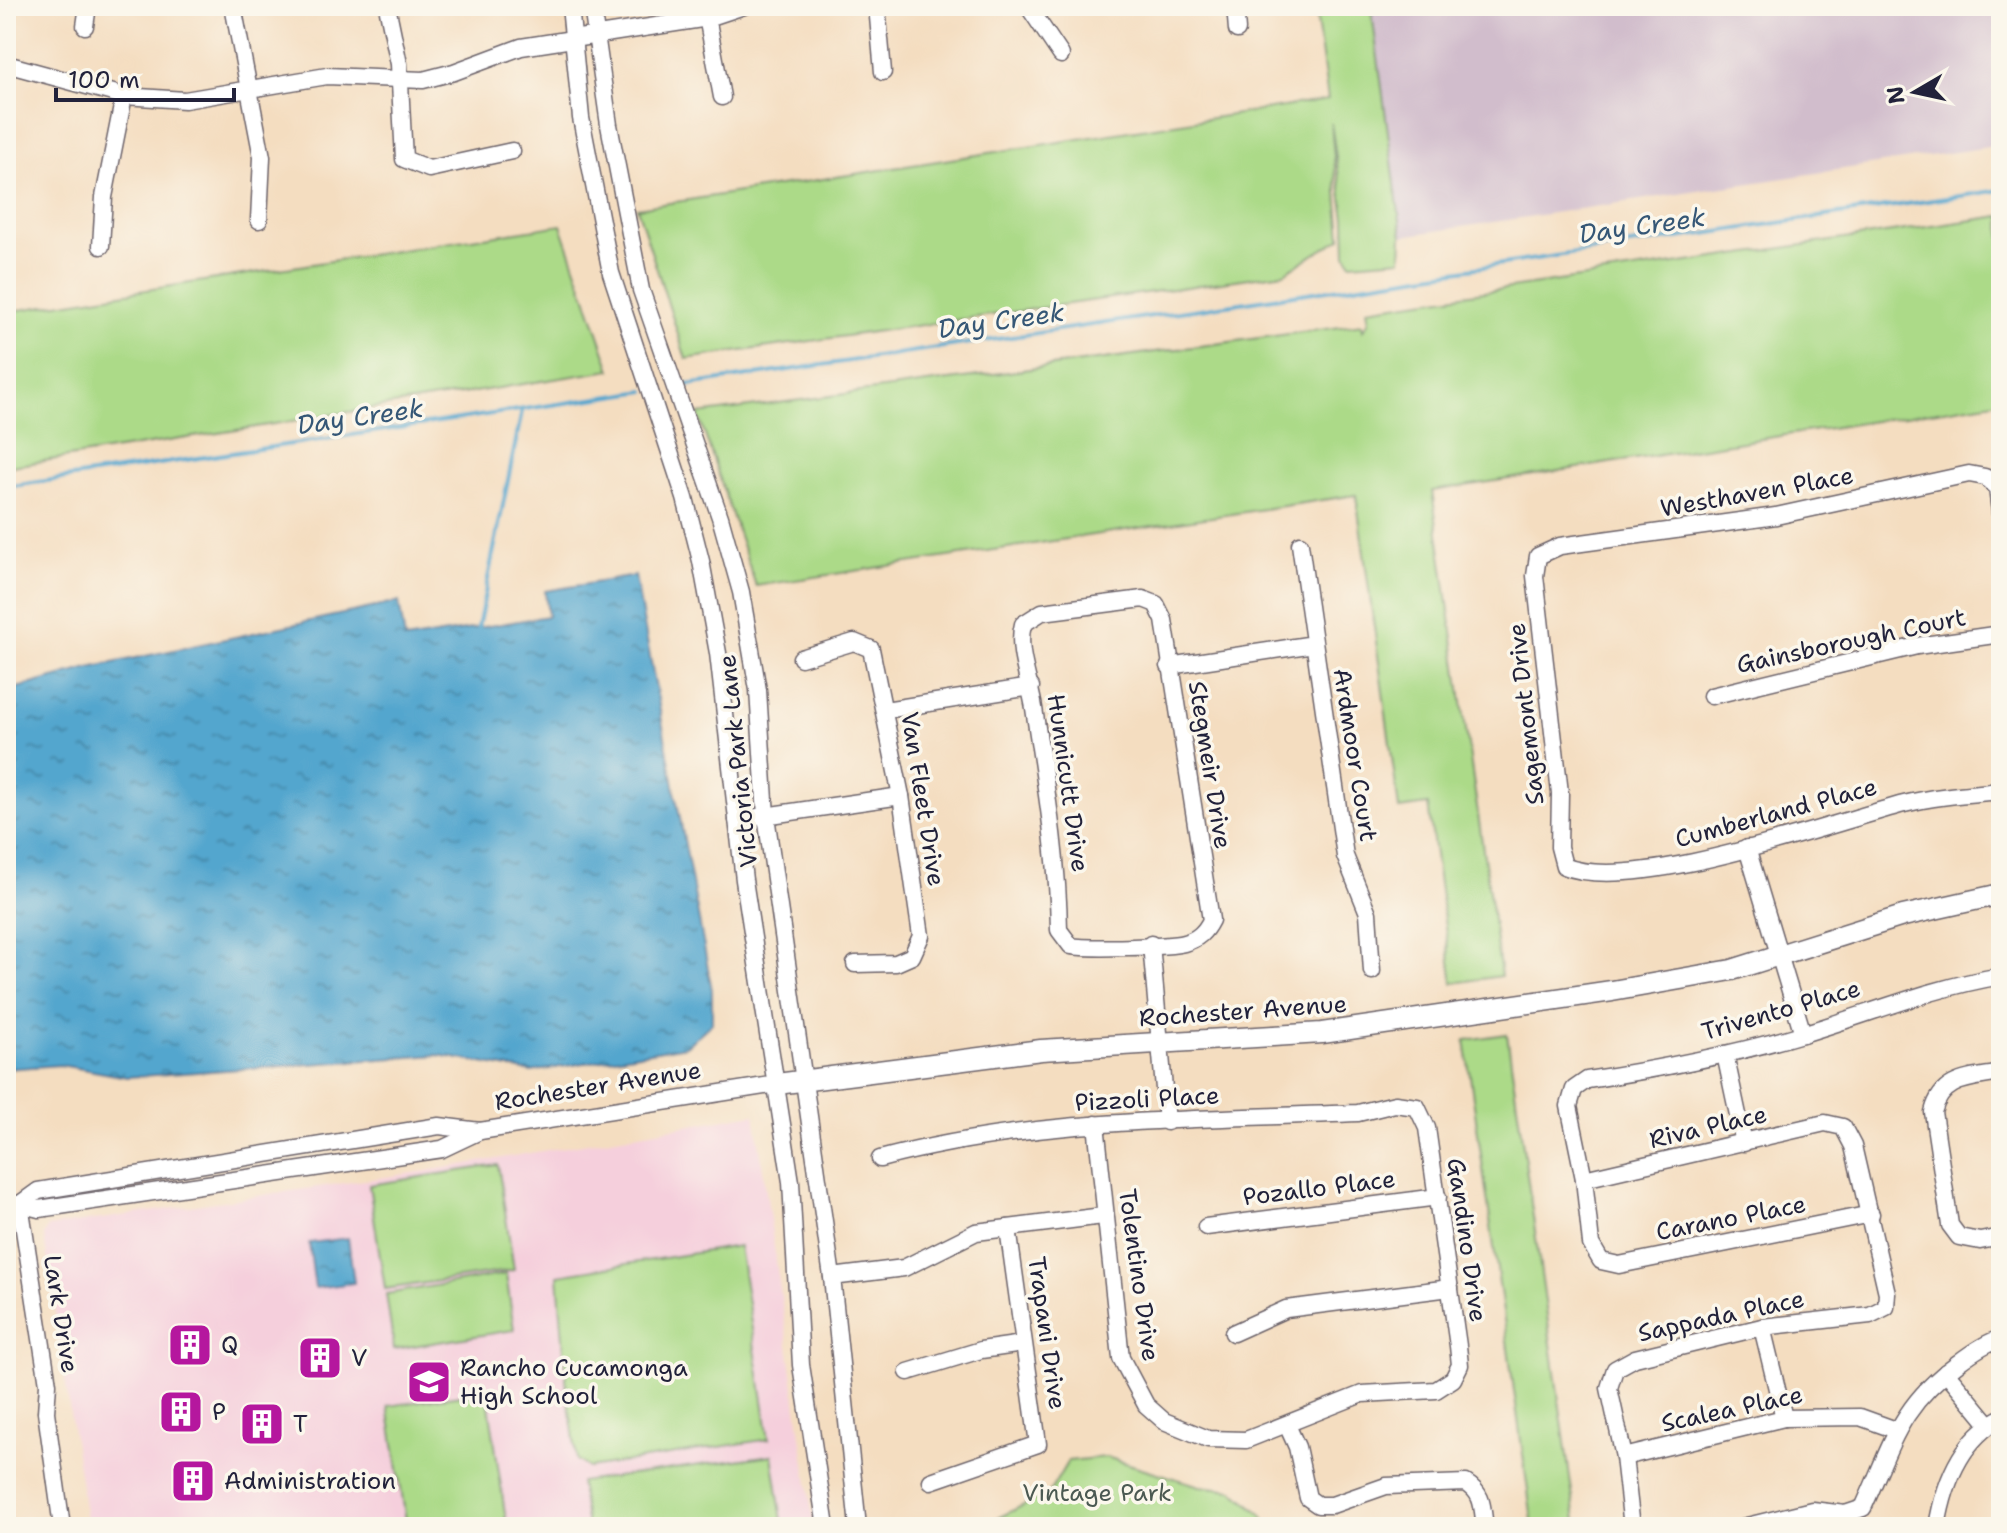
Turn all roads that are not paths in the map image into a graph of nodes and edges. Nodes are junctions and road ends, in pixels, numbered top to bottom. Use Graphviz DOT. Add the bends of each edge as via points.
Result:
graph roads {
  1 [pos="88,6"];
  2 [pos="233,6"];
  3 [pos="387,6"];
  4 [pos="570,6"];
  5 [pos="592,6"];
  6 [pos="744,6"];
  7 [pos="877,6"];
  8 [pos="1028,6"];
  9 [pos="1235,6"];
  10 [pos="706,12"];
  11 [pos="85,26"];
  12 [pos="1237,30"];
  13 [pos="596,35"];
  14 [pos="575,38"];
  15 [pos="1061,55"];
  16 [pos="6,64"];
  17 [pos="883,72"];
  18 [pos="400,79"];
  19 [pos="249,91"];
  20 [pos="124,96"];
  21 [pos="722,97"];
  22 [pos="512,151"];
  23 [pos="259,220"];
  24 [pos="101,246"];
  25 [pos="2001,520"];
  26 [pos="1300,544"];
  27 [pos="1538,556"];
  28 [pos="1023,624"];
  29 [pos="2001,634"];
  30 [pos="1314,644"];
  31 [pos="801,658"];
  32 [pos="1169,666"];
  33 [pos="1031,687"];
  34 [pos="1711,696"];
  35 [pos="885,710"];
  36 [pos="2001,791"];
  37 [pos="901,796"];
  38 [pos="766,816"];
  39 [pos="737,820"];
  40 [pos="1747,848"];
  41 [pos="1564,866"];
  42 [pos="2001,894"];
  43 [pos="1151,944"];
  44 [pos="1778,957"];
  45 [pos="855,964"];
  46 [pos="1372,971"];
  47 [pos="2001,976"];
  48 [pos="1803,1034"];
  49 [pos="1161,1044"];
  50 [pos="1725,1054"];
  51 [pos="2001,1073"];
  52 [pos="803,1080"];
  53 [pos="777,1084"];
  54 [pos="1417,1107"];
  55 [pos="1167,1122"];
  56 [pos="1096,1124"];
  57 [pos="1744,1143"];
  58 [pos="880,1159"];
  59 [pos="1584,1179"];
  60 [pos="1438,1197"];
  61 [pos="13,1205"];
  62 [pos="1871,1214"];
  63 [pos="1103,1216"];
  64 [pos="1206,1227"];
  65 [pos="1008,1228"];
  66 [pos="2001,1237"];
  67 [pos="832,1277"];
  68 [pos="1450,1288"];
  69 [pos="1762,1327"];
  70 [pos="1233,1333"];
  71 [pos="2001,1338"];
  72 [pos="1023,1344"];
  73 [pos="908,1372"];
  74 [pos="1946,1372"];
  75 [pos="1784,1418"];
  76 [pos="1995,1421"];
  77 [pos="1287,1425"];
  78 [pos="1896,1430"];
  79 [pos="1624,1457"];
  80 [pos="931,1481"];
  81 [pos="62,1527"];
  82 [pos="826,1527"];
  83 [pos="858,1527"];
  84 [pos="1485,1527"];
  85 [pos="1632,1527"];
  86 [pos="1743,1527"];
  87 [pos="1937,1527"];
  1 -- 11 [label="street"];
  2 -- 19 [label="street"];
  3 -- 18 [label="street"];
  4 -- 14 [label="street, Victoria Park Lane"];
  5 -- 13 [label="street, Victoria Park Lane"];
  6 -- 10 [label="street"];
  7 -- 17 [label="street"];
  8 -- 15 [label="street"];
  9 -- 12 [label="street"];
  10 -- 13 [label="street"];
  10 -- 21 [label="street"];
  13 -- 14 [label="street"];
  13 -- 38 [label="street, Victoria Park Lane" via="641,290 741,592 758,690"];
  14 -- 18 [label="street" via="500,52 438,77"];
  14 -- 39 [label="street, Victoria Park Lane" via="581,118 603,236 623,318 685,498 701,561 722,683"];
  16 -- 20 [label="street"];
  18 -- 19 [label="street" via="327,76"];
  18 -- 22 [label="street" via="404,159 429,169"];
  19 -- 20 [label="street" via="185,100"];
  19 -- 23 [label="street" via="262,157"];
  20 -- 24 [label="street" via="104,197"];
  25 -- 27 [label="street, Westhaven Place" via="1997,488 1985,477 1969,474 1776,516 1560,546"];
  26 -- 30 [label="street, Ardmoor Court"];
  27 -- 41 [label="street, Sagemont Drive" via="1535,576"];
  28 -- 32 [label="street, Stegmeir Drive" via="1042,612 1143,599 1156,604 1164,620"];
  28 -- 33 [label="street, Hunnicutt Drive" via="1019,639"];
  29 -- 34 [label="street, Gainsborough Court" via="1891,652"];
  30 -- 32 [label="street"];
  30 -- 46 [label="street, Ardmoor Court" via="1345,856 1368,913"];
  31 -- 35 [label="street, Van Fleet Drive" via="854,642 871,649"];
  32 -- 43 [label="street, Stegmeir Drive" via="1211,920 1204,933 1183,943"];
  33 -- 35 [label="street"];
  33 -- 43 [label="street, Hunnicutt Drive" via="1059,930 1071,946 1091,950"];
  35 -- 37 [label="street, Van Fleet Drive"];
  36 -- 40 [label="street, Cumberland Place" via="1908,803"];
  37 -- 38 [label="street"];
  37 -- 45 [label="street, Van Fleet Drive" via="921,936 912,956 896,963"];
  38 -- 39 [label="street"];
  38 -- 52 [label="street, Victoria Park Lane"];
  39 -- 53 [label="street, Victoria Park Lane"];
  40 -- 41 [label="street, Cumberland Place" via="1680,865 1611,873 1584,875"];
  40 -- 44 [label="street"];
  42 -- 44 [label="main road, Rochester Avenue" via="1903,916"];
  43 -- 49 [label="street"];
  44 -- 48 [label="street"];
  44 -- 49 [label="main road, Rochester Avenue" via="1673,981 1354,1029"];
  47 -- 48 [label="street, Trivento Place" via="1945,986"];
  48 -- 50 [label="street, Trivento Place"];
  49 -- 52 [label="main road, Rochester Avenue" via="1041,1050"];
  49 -- 55 [label="street"];
  50 -- 57 [label="street"];
  50 -- 59 [label="street, Trivento Place" via="1587,1080 1574,1089 1569,1106"];
  51 -- 66 [label="street" via="1949,1085 1938,1094 1933,1112 1950,1225 1959,1237"];
  52 -- 53 [label="main road, Rochester Avenue"];
  52 -- 67 [label="street, Victoria Park Lane"];
  53 -- 61 [label="street, Rochester Avenue" via="480,1131 442,1149 39,1209"];
  53 -- 82 [label="street, Victoria Park Lane" via="793,1194 801,1365"];
  54 -- 55 [label="street, Pizzoli Place" via="1395,1104 1358,1113"];
  54 -- 60 [label="street, Gandino Drive" via="1427,1128"];
  55 -- 56 [label="street, Pizzoli Place"];
  56 -- 58 [label="street, Pizzoli Place" via="973,1137"];
  56 -- 63 [label="street, Tolentino Drive"];
  57 -- 59 [label="street, Riva Place"];
  57 -- 62 [label="street, Riva Place" via="1825,1123 1843,1127"];
  59 -- 62 [label="street, Carano Place" via="1591,1244 1601,1261 1619,1265"];
  60 -- 64 [label="street, Pozallo Place"];
  60 -- 68 [label="street, Gandino Drive"];
  61 -- 81 [label="street, Lark Drive" via="48,1384 46,1412"];
  62 -- 69 [label="street, Sappada Place" via="1886,1307 1870,1315"];
  63 -- 65 [label="street"];
  63 -- 77 [label="street, Tolentino Drive" via="1121,1358 1146,1405 1164,1421 1208,1439 1246,1440"];
  65 -- 67 [label="street" via="976,1232 904,1268"];
  65 -- 72 [label="street, Trapani Drive"];
  67 -- 83 [label="street, Victoria Park Lane"];
  68 -- 70 [label="street" via="1286,1309"];
  68 -- 77 [label="street, Gandino Drive" via="1460,1365 1453,1379 1436,1390 1362,1394"];
  69 -- 75 [label="street"];
  69 -- 79 [label="street, Sappada Place" via="1635,1358 1615,1369 1609,1388"];
  71 -- 74 [label="street"];
  72 -- 73 [label="street" via="981,1350"];
  72 -- 80 [label="street, Trapani Drive" via="1038,1444"];
  74 -- 76 [label="street"];
  74 -- 78 [label="street" via="1917,1397"];
  75 -- 78 [label="street, Scalea Place" via="1860,1417"];
  75 -- 79 [label="street, Scalea Place"];
  76 -- 87 [label="street" via="1960,1457 1943,1489"];
  77 -- 84 [label="street" via="1308,1498 1318,1505 1386,1486 1466,1483 1482,1500"];
  78 -- 86 [label="street" via="1863,1508 1845,1514 1812,1510"];
  79 -- 85 [label="street"];
}
